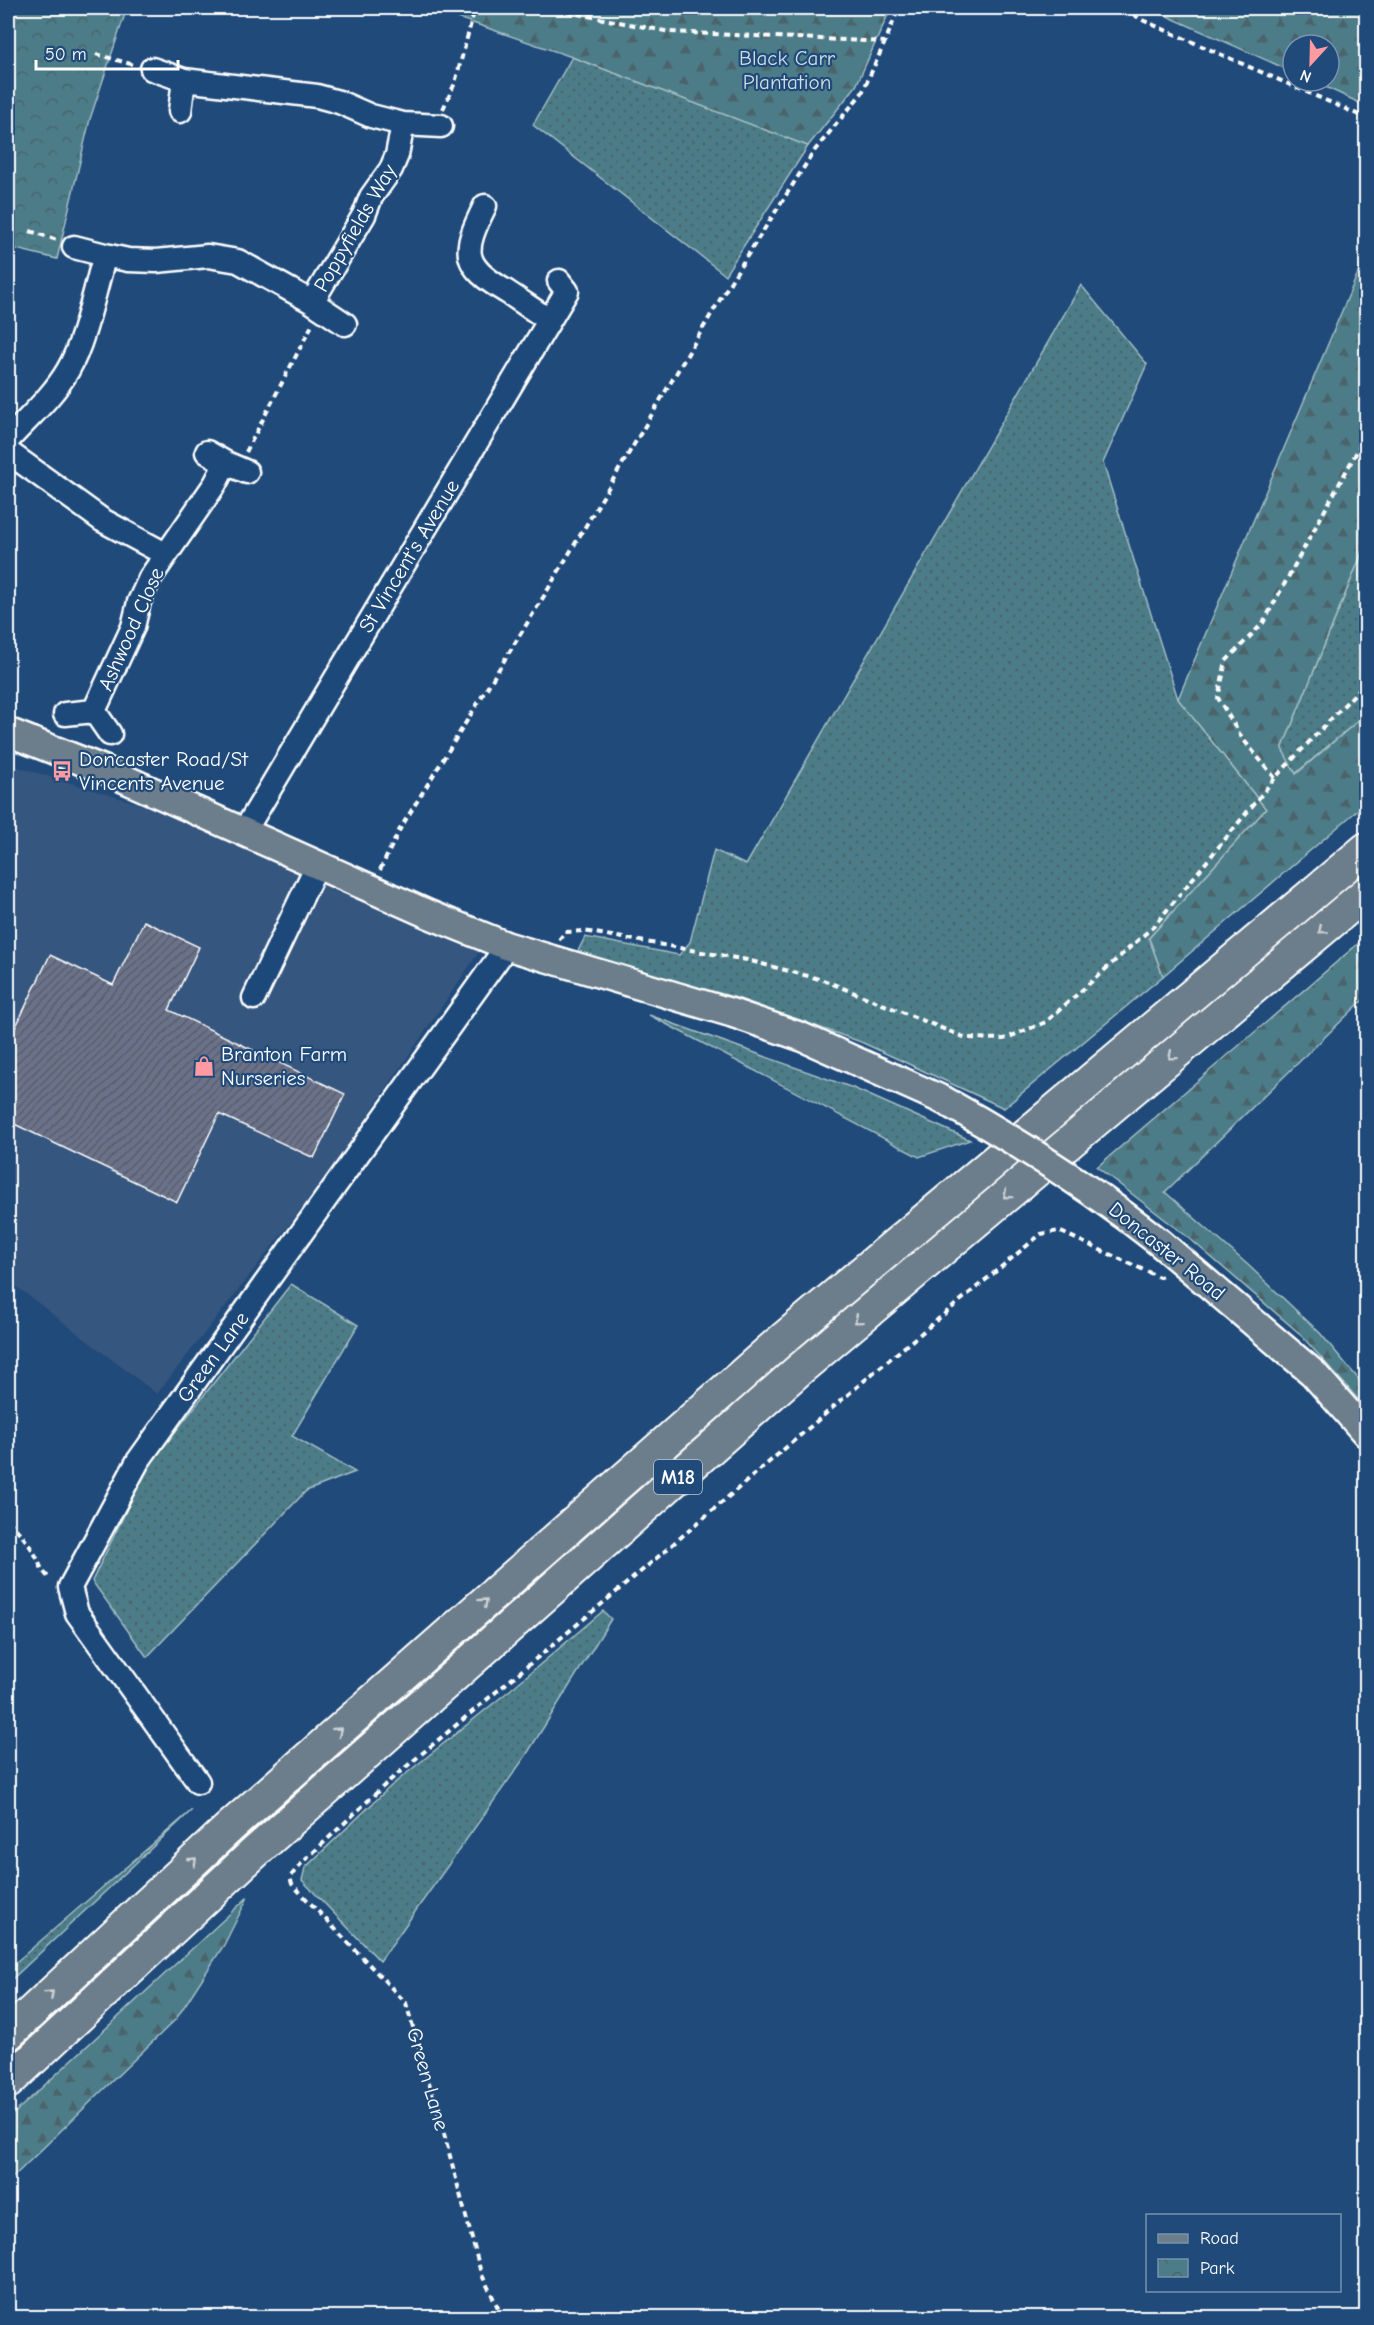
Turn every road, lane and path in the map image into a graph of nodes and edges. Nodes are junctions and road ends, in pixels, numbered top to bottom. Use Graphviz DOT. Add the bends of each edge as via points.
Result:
graph roads {
  1 [pos="475,8"];
  2 [pos="547,8"];
  3 [pos="899,8"];
  4 [pos="1125,8"];
  5 [pos="885,42"];
  6 [pos="96,54"];
  7 [pos="152,69"];
  8 [pos="184,80"];
  9 [pos="180,111"];
  10 [pos="1366,118"];
  11 [pos="403,124"];
  12 [pos="438,126"];
  13 [pos="485,206"];
  14 [pos="30,231"];
  15 [pos="74,247"];
  16 [pos="105,255"];
  17 [pos="569,289"];
  18 [pos="316,305"];
  19 [pos="549,320"];
  20 [pos="345,324"];
  21 [pos="1366,435"];
  22 [pos="8,440"];
  23 [pos="8,452"];
  24 [pos="207,452"];
  25 [pos="237,468"];
  26 [pos="165,554"];
  27 [pos="1366,682"];
  28 [pos="94,711"];
  29 [pos="65,714"];
  30 [pos="8,732"];
  31 [pos="110,734"];
  32 [pos="1275,778"];
  33 [pos="244,832"];
  34 [pos="1366,849"];
  35 [pos="317,865"];
  36 [pos="373,873"];
  37 [pos="1366,893"];
  38 [pos="507,946"];
  39 [pos="545,957"];
  40 [pos="254,998"];
  41 [pos="1184,1263"];
  42 [pos="1366,1433"];
  43 [pos="8,1521"];
  44 [pos="70,1587"];
  45 [pos="198,1782"];
  46 [pos="8,2034"];
  47 [pos="8,2082"];
  48 [pos="503,2318"];
  1 -- 12 [label="path" via="455,83"];
  2 -- 5 [label="path" via="670,32"];
  3 -- 5 [label="path"];
  4 -- 10 [label="path" via="1140,19"];
  5 -- 36 [label="path" via="862,93 815,150 731,281 400,829 382,869"];
  6 -- 7 [label="path"];
  7 -- 8 [label="street"];
  8 -- 9 [label="street"];
  8 -- 11 [label="street" via="317,96"];
  11 -- 12 [label="street"];
  11 -- 18 [label="street, Poppyfields Way" via="391,169 371,197"];
  13 -- 19 [label="street" via="473,229 470,261 486,280"];
  14 -- 15 [label="path"];
  15 -- 16 [label="street, Poppyfields Way"];
  16 -- 18 [label="street, Poppyfields Way" via="128,260 208,256 238,261"];
  16 -- 22 [label="street" via="69,369"];
  17 -- 19 [label="street, St Vincent's Avenue"];
  18 -- 20 [label="street"];
  18 -- 25 [label="path"];
  19 -- 33 [label="street, St Vincent's Avenue"];
  21 -- 32 [label="path" via="1263,623 1226,661 1218,698 1242,738"];
  23 -- 26 [label="street, Ashwood Close" via="72,501"];
  24 -- 25 [label="street"];
  25 -- 26 [label="street, Ashwood Close" via="215,484"];
  26 -- 28 [label="street, Ashwood Close" via="144,589 133,627"];
  27 -- 32 [label="path"];
  28 -- 29 [label="street, Ashwood Close"];
  28 -- 31 [label="street"];
  30 -- 33 [label="main road, Doncaster Road"];
  32 -- 39 [label="path" via="1154,926 1046,1022 1004,1039 966,1038 823,980 747,960 584,931 566,932"];
  33 -- 35 [label="main road, Doncaster Road"];
  46 -- 34 [label="highway, M18, one-way" via="230,1827 777,1344"];
  35 -- 38 [label="main road, Doncaster Road"];
  35 -- 40 [label="street"];
  37 -- 47 [label="highway, M18, one-way" via="800,1369 253,1854"];
  38 -- 39 [label="main road, Doncaster Road"];
  38 -- 44 [label="street, Green Lane" via="138,1461"];
  39 -- 41 [label="main road, Doncaster Road, bridge" via="802,1037 943,1101 1056,1167"];
  41 -- 42 [label="main road, Doncaster Road" via="1313,1373"];
  41 -- 48 [label="path, Green Lane" via="1172,1275 1159,1277 1059,1231 1041,1234 389,1781 290,1877 292,1884 406,2003 481,2273"];
  43 -- 44 [label="path" via="34,1553 40,1569 55,1584"];
  44 -- 45 [label="street" via="77,1613"];
}
